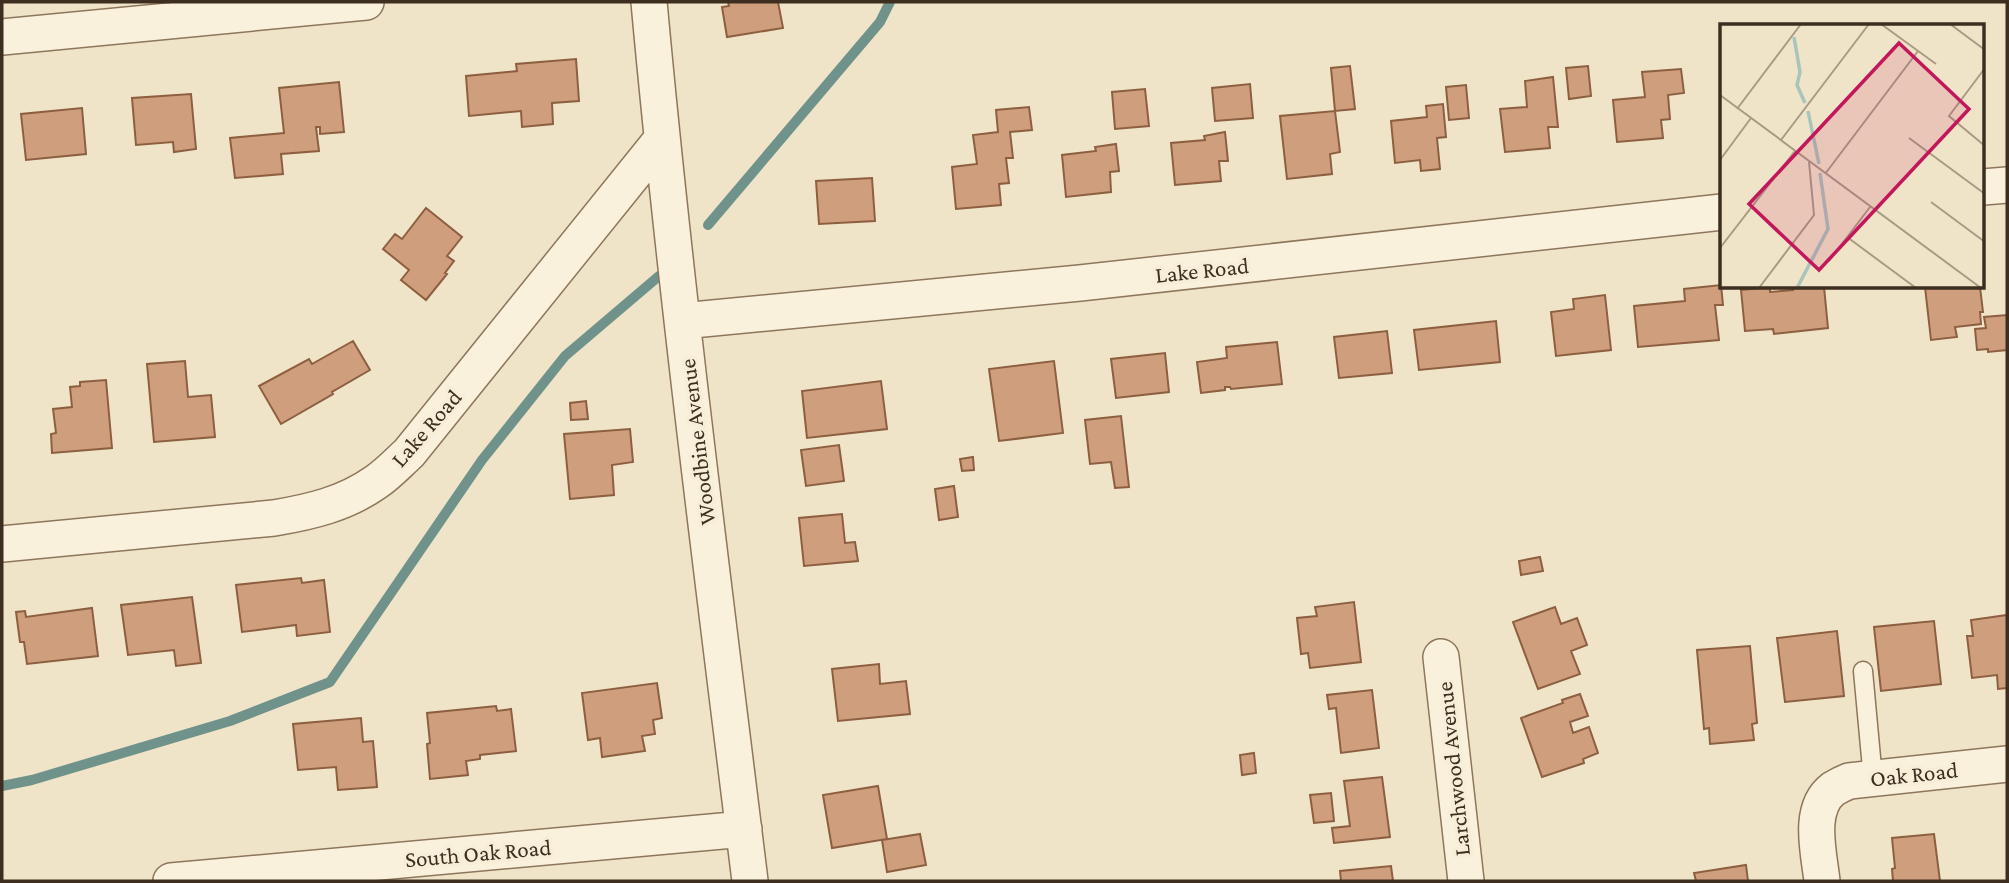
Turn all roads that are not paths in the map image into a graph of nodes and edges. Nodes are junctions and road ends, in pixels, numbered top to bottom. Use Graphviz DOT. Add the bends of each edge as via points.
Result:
graph roads {
  1 [pos="366,2"];
  2 [pos="649,2"];
  3 [pos="2,37"];
  4 [pos="662,139"];
  5 [pos="2007,185"];
  6 [pos="1984,187"];
  7 [pos="1720,212"];
  8 [pos="682,321"];
  9 [pos="2,544"];
  10 [pos="1441,657"];
  11 [pos="1863,671"];
  12 [pos="2007,764"];
  13 [pos="1873,779"];
  14 [pos="744,828"];
  15 [pos="394,871"];
  16 [pos="171,881"];
  17 [pos="750,881"];
  18 [pos="1466,881"];
  19 [pos="1822,881"];
  1 -- 3 [label="street"];
  2 -- 4 [label="street, Woodbine Avenue"];
  4 -- 8 [label="street, Woodbine Avenue"];
  4 -- 9 [label="street, Lake Road" via="409,453 377,482 339,503 308,513"];
  5 -- 6 [label="street"];
  7 -- 8 [label="street, Lake Road" via="1093,282"];
  8 -- 14 [label="street, Woodbine Avenue"];
  10 -- 18 [label="street, Larchwood Avenue"];
  11 -- 13 [label="lane"];
  12 -- 13 [label="street, Oak Road"];
  13 -- 19 [label="street, Oak Road" via="1849,781 1826,796 1817,828"];
  14 -- 15 [label="street, South Oak Road"];
  14 -- 17 [label="street, Woodbine Avenue"];
  15 -- 16 [label="street, South Oak Road"];
}
